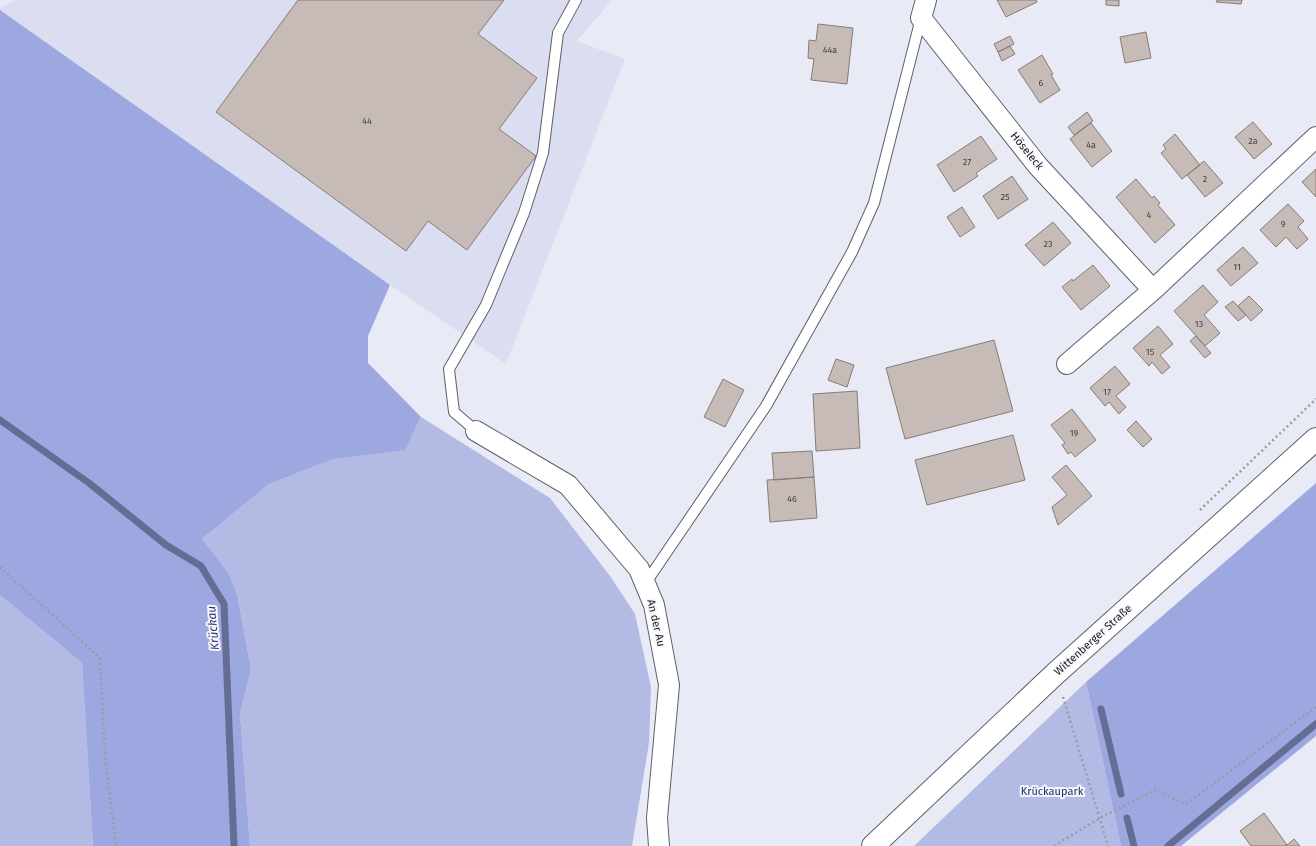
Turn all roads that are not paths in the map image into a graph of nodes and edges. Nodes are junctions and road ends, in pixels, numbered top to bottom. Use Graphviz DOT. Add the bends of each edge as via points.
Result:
graph roads {
  1 [pos="576,0"];
  2 [pos="924,9"];
  3 [pos="1316,137"];
  4 [pos="1153,290"];
  5 [pos="1067,364"];
  6 [pos="476,431"];
  7 [pos="1316,439"];
  8 [pos="645,584"];
  9 [pos="659,846"];
  10 [pos="873,846"];
  1 -- 6 [label="lane" via="558,33 543,153 524,213 486,305 449,369 454,412"];
  2 -- 4 [label="street, Höseleck" via="1038,166"];
  2 -- 8 [label="lane" via="874,203 852,252 766,406"];
  3 -- 4 [label="street"];
  4 -- 5 [label="street"];
  6 -- 8 [label="street, An der Au" via="568,485 639,570"];
  7 -- 10 [label="main road, Wittenberger Straße" via="1055,674"];
  8 -- 9 [label="street, An der Au" via="654,605 669,685 657,818"];
}
